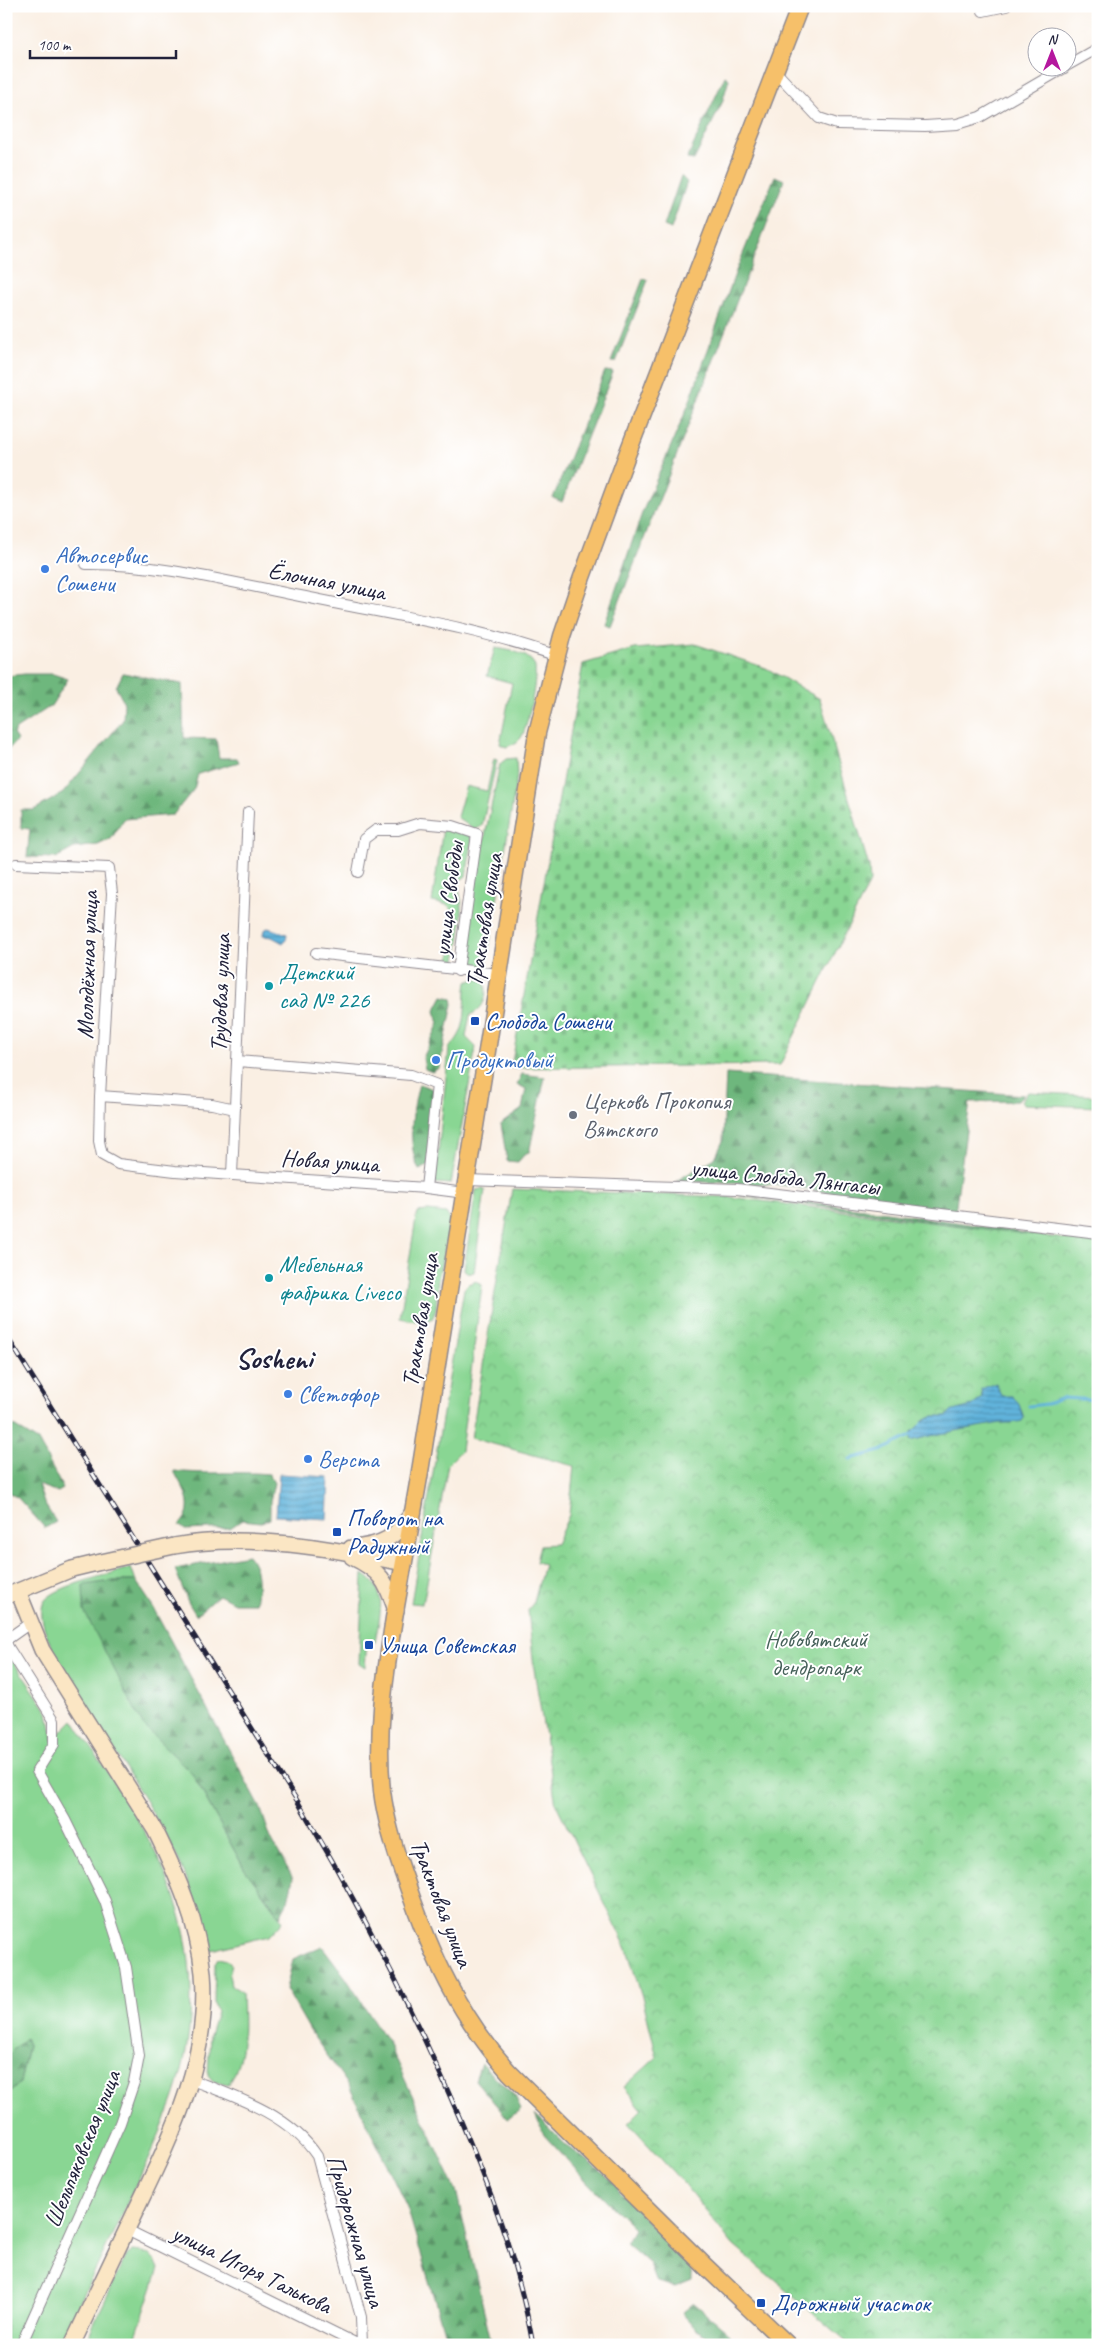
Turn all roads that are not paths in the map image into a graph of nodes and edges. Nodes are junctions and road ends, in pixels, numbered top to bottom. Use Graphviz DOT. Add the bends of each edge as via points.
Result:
graph roads {
  1 [pos="800,6"];
  2 [pos="1006,6"];
  3 [pos="984,8"];
  4 [pos="1098,48"];
  5 [pos="1076,61"];
  6 [pos="775,71"];
  7 [pos="1046,78"];
  8 [pos="86,564"];
  9 [pos="557,656"];
  10 [pos="248,812"];
  11 [pos="16,864"];
  12 [pos="358,872"];
  13 [pos="316,953"];
  14 [pos="458,971"];
  15 [pos="498,974"];
  16 [pos="238,1061"];
  17 [pos="100,1096"];
  18 [pos="235,1109"];
  19 [pos="232,1175"];
  20 [pos="466,1187"];
  21 [pos="426,1188"];
  22 [pos="1098,1233"];
  23 [pos="413,1512"];
  24 [pos="335,1550"];
  25 [pos="404,1563"];
  26 [pos="12,1594"];
  27 [pos="396,1610"];
  28 [pos="30,1623"];
  29 [pos="6,1640"];
  30 [pos="6,1644"];
  31 [pos="192,2080"];
  32 [pos="127,2230"];
  33 [pos="21,2345"];
  34 [pos="72,2345"];
  35 [pos="361,2345"];
  36 [pos="788,2345"];
  1 -- 6 [label="main road, Трактовая улица"];
  2 -- 3 [label="street"];
  4 -- 5 [label="street"];
  6 -- 7 [label="street" via="819,118 837,124 957,124 980,117"];
  6 -- 9 [label="main road, Трактовая улица" via="628,452"];
  8 -- 9 [label="street, Ёлочная улица" via="118,564 188,574 488,635"];
  9 -- 15 [label="main road, Трактовая улица" via="537,733"];
  10 -- 16 [label="street, Трудовая улица"];
  11 -- 17 [label="street, Молодёжная улица" via="109,868 112,893"];
  12 -- 14 [label="street, улица Свободы" via="364,839 376,830 398,830 420,823 453,826 477,834"];
  13 -- 14 [label="street"];
  14 -- 15 [label="street"];
  15 -- 20 [label="main road, Трактовая улица"];
  16 -- 18 [label="street, Трудовая улица"];
  16 -- 21 [label="street" via="411,1075 437,1085"];
  17 -- 18 [label="street" via="212,1104"];
  17 -- 19 [label="street, Молодёжная улица" via="99,1141 102,1155 118,1164"];
  18 -- 19 [label="street, Трудовая улица"];
  19 -- 21 [label="street, Новая улица"];
  20 -- 21 [label="street, Новая улица"];
  20 -- 22 [label="street, улица Слобода Лянгасы" via="737,1189"];
  20 -- 23 [label="main road, Трактовая улица"];
  23 -- 24 [label="street" via="403,1527 385,1542"];
  23 -- 25 [label="main road, Трактовая улица"];
  24 -- 25 [label="street"];
  24 -- 26 [label="street, bridge" via="250,1542 174,1546 72,1569"];
  24 -- 27 [label="street" via="378,1573 387,1584"];
  25 -- 27 [label="main road, Трактовая улица"];
  26 -- 28 [label="street"];
  27 -- 36 [label="main road, Трактовая улица" via="380,1715 382,1791 388,1828 423,1931 442,1974 483,2042 509,2072"];
  28 -- 29 [label="street"];
  28 -- 31 [label="street" via="55,1672 155,1830 184,1894 196,1931 203,1973 202,2020"];
  30 -- 33 [label="street, Шельпяковская улица" via="54,1720 54,1744 37,1771 105,1901 126,1967 139,2056 120,2123"];
  31 -- 32 [label="street" via="178,2120"];
  31 -- 35 [label="street, Придорожная улица" via="272,2114 310,2145 317,2156 361,2317"];
  32 -- 34 [label="street"];
  32 -- 35 [label="street, улица Игоря Талькова"];
}
